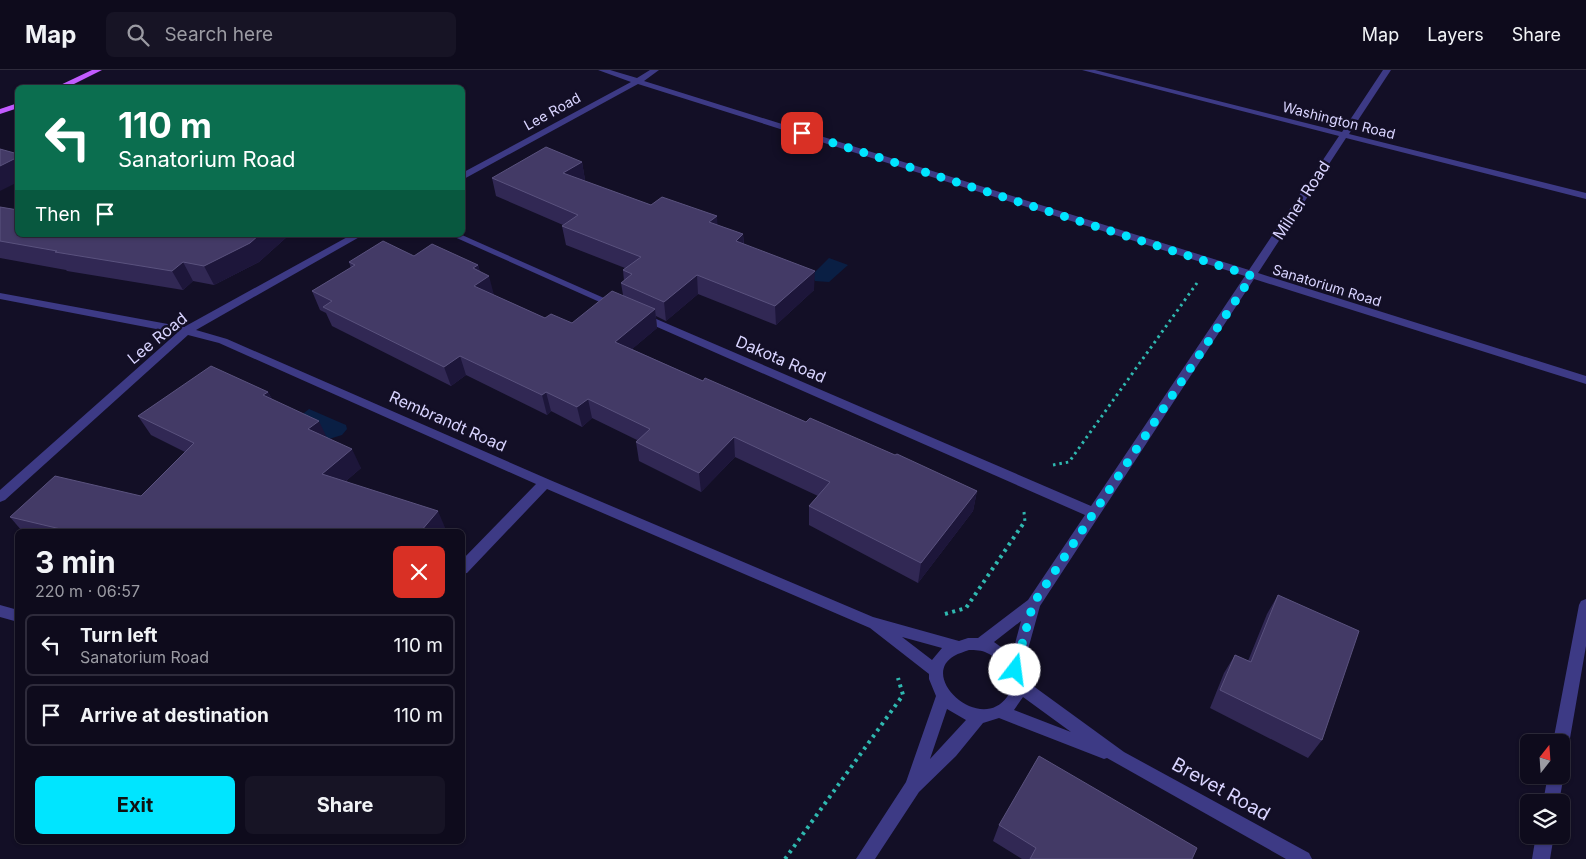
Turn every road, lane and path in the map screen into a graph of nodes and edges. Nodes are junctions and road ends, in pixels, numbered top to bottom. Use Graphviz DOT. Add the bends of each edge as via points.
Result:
graph roads {
  1 [pos="98,70"];
  2 [pos="602,70"];
  3 [pos="655,70"];
  4 [pos="1086,70"];
  5 [pos="1387,70"];
  6 [pos="638,81"];
  7 [pos="65,85"];
  8 [pos="15,106"];
  9 [pos="0,112"];
  10 [pos="1344,135"];
  11 [pos="465,175"];
  12 [pos="1586,196"];
  13 [pos="354,237"];
  14 [pos="460,237"];
  15 [pos="1201,259"];
  16 [pos="1252,276"];
  17 [pos="0,296"];
  18 [pos="186,331"];
  19 [pos="1586,380"];
  20 [pos="545,483"];
  21 [pos="1037,488"];
  22 [pos="0,497"];
  23 [pos="1094,513"];
  24 [pos="465,566"];
  25 [pos="1033,604"];
  26 [pos="1586,605"];
  27 [pos="0,611"];
  28 [pos="15,615"];
  29 [pos="903,638"];
  30 [pos="980,644"];
  31 [pos="956,646"];
  32 [pos="935,670"];
  33 [pos="1015,670"];
  34 [pos="1019,685"];
  35 [pos="943,697"];
  36 [pos="1001,712"];
  37 [pos="980,715"];
  38 [pos="1563,734"];
  39 [pos="1118,757"];
  40 [pos="913,786"];
  41 [pos="1544,844"];
  42 [pos="785,859"];
  43 [pos="865,859"];
  44 [pos="1303,859"];
  45 [pos="1541,859"];
  1 -- 7 [label="main road"];
  2 -- 6 [label="street, Sanatorium Road"];
  3 -- 6 [label="street, Lee Road"];
  4 -- 10 [label="street, Washington Road"];
  5 -- 10 [label="street, Milner Road"];
  6 -- 11 [label="street, Lee Road"];
  6 -- 15 [label="street, Sanatorium Road"];
  8 -- 9 [label="main road"];
  10 -- 12 [label="street, Washington Road"];
  10 -- 16 [label="street, Milner Road"];
  13 -- 18 [label="street, Lee Road"];
  14 -- 21 [label="street, Dakota Road"];
  15 -- 16 [label="street, Sanatorium Road"];
  15 -- 21 [label="path" via="1192,270 1198,277 1197,284 1069,462 1052,466"];
  16 -- 19 [label="street, Sanatorium Road"];
  16 -- 23 [label="street, Milner Road"];
  17 -- 18 [label="street, Rembrandt Road"];
  18 -- 20 [label="street, Rembrandt Road" via="223,341"];
  18 -- 22 [label="street, Lee Road"];
  20 -- 24 [label="street"];
  20 -- 29 [label="street, Rembrandt Road"];
  21 -- 23 [label="street, Dakota Road"];
  21 -- 29 [label="path" via="1024,508 1026,522 966,608 934,617 915,617"];
  23 -- 25 [label="street, Milner Road"];
  25 -- 30 [label="street, Milner Road"];
  25 -- 33 [label="street, Milner Road"];
  26 -- 38 [label="street"];
  27 -- 28 [label="street"];
  29 -- 31 [label="street, Rembrandt Road"];
  29 -- 32 [label="street, Rembrandt Road"];
  29 -- 42 [label="path" via="891,658 903,695"];
  30 -- 31 [label="street"];
  30 -- 33 [label="street" via="1007,658"];
  31 -- 32 [label="street" via="946,652"];
  32 -- 35 [label="street" via="936,684"];
  33 -- 34 [label="street"];
  34 -- 36 [label="street" via="1010,706"];
  34 -- 39 [label="street, Brevet Road"];
  35 -- 37 [label="street" via="960,710"];
  35 -- 40 [label="street"];
  36 -- 37 [label="street"];
  36 -- 39 [label="street, Brevet Road"];
  37 -- 40 [label="street" via="950,751"];
  39 -- 44 [label="street, Brevet Road"];
  40 -- 43 [label="street"];
  41 -- 45 [label="street"];
}
